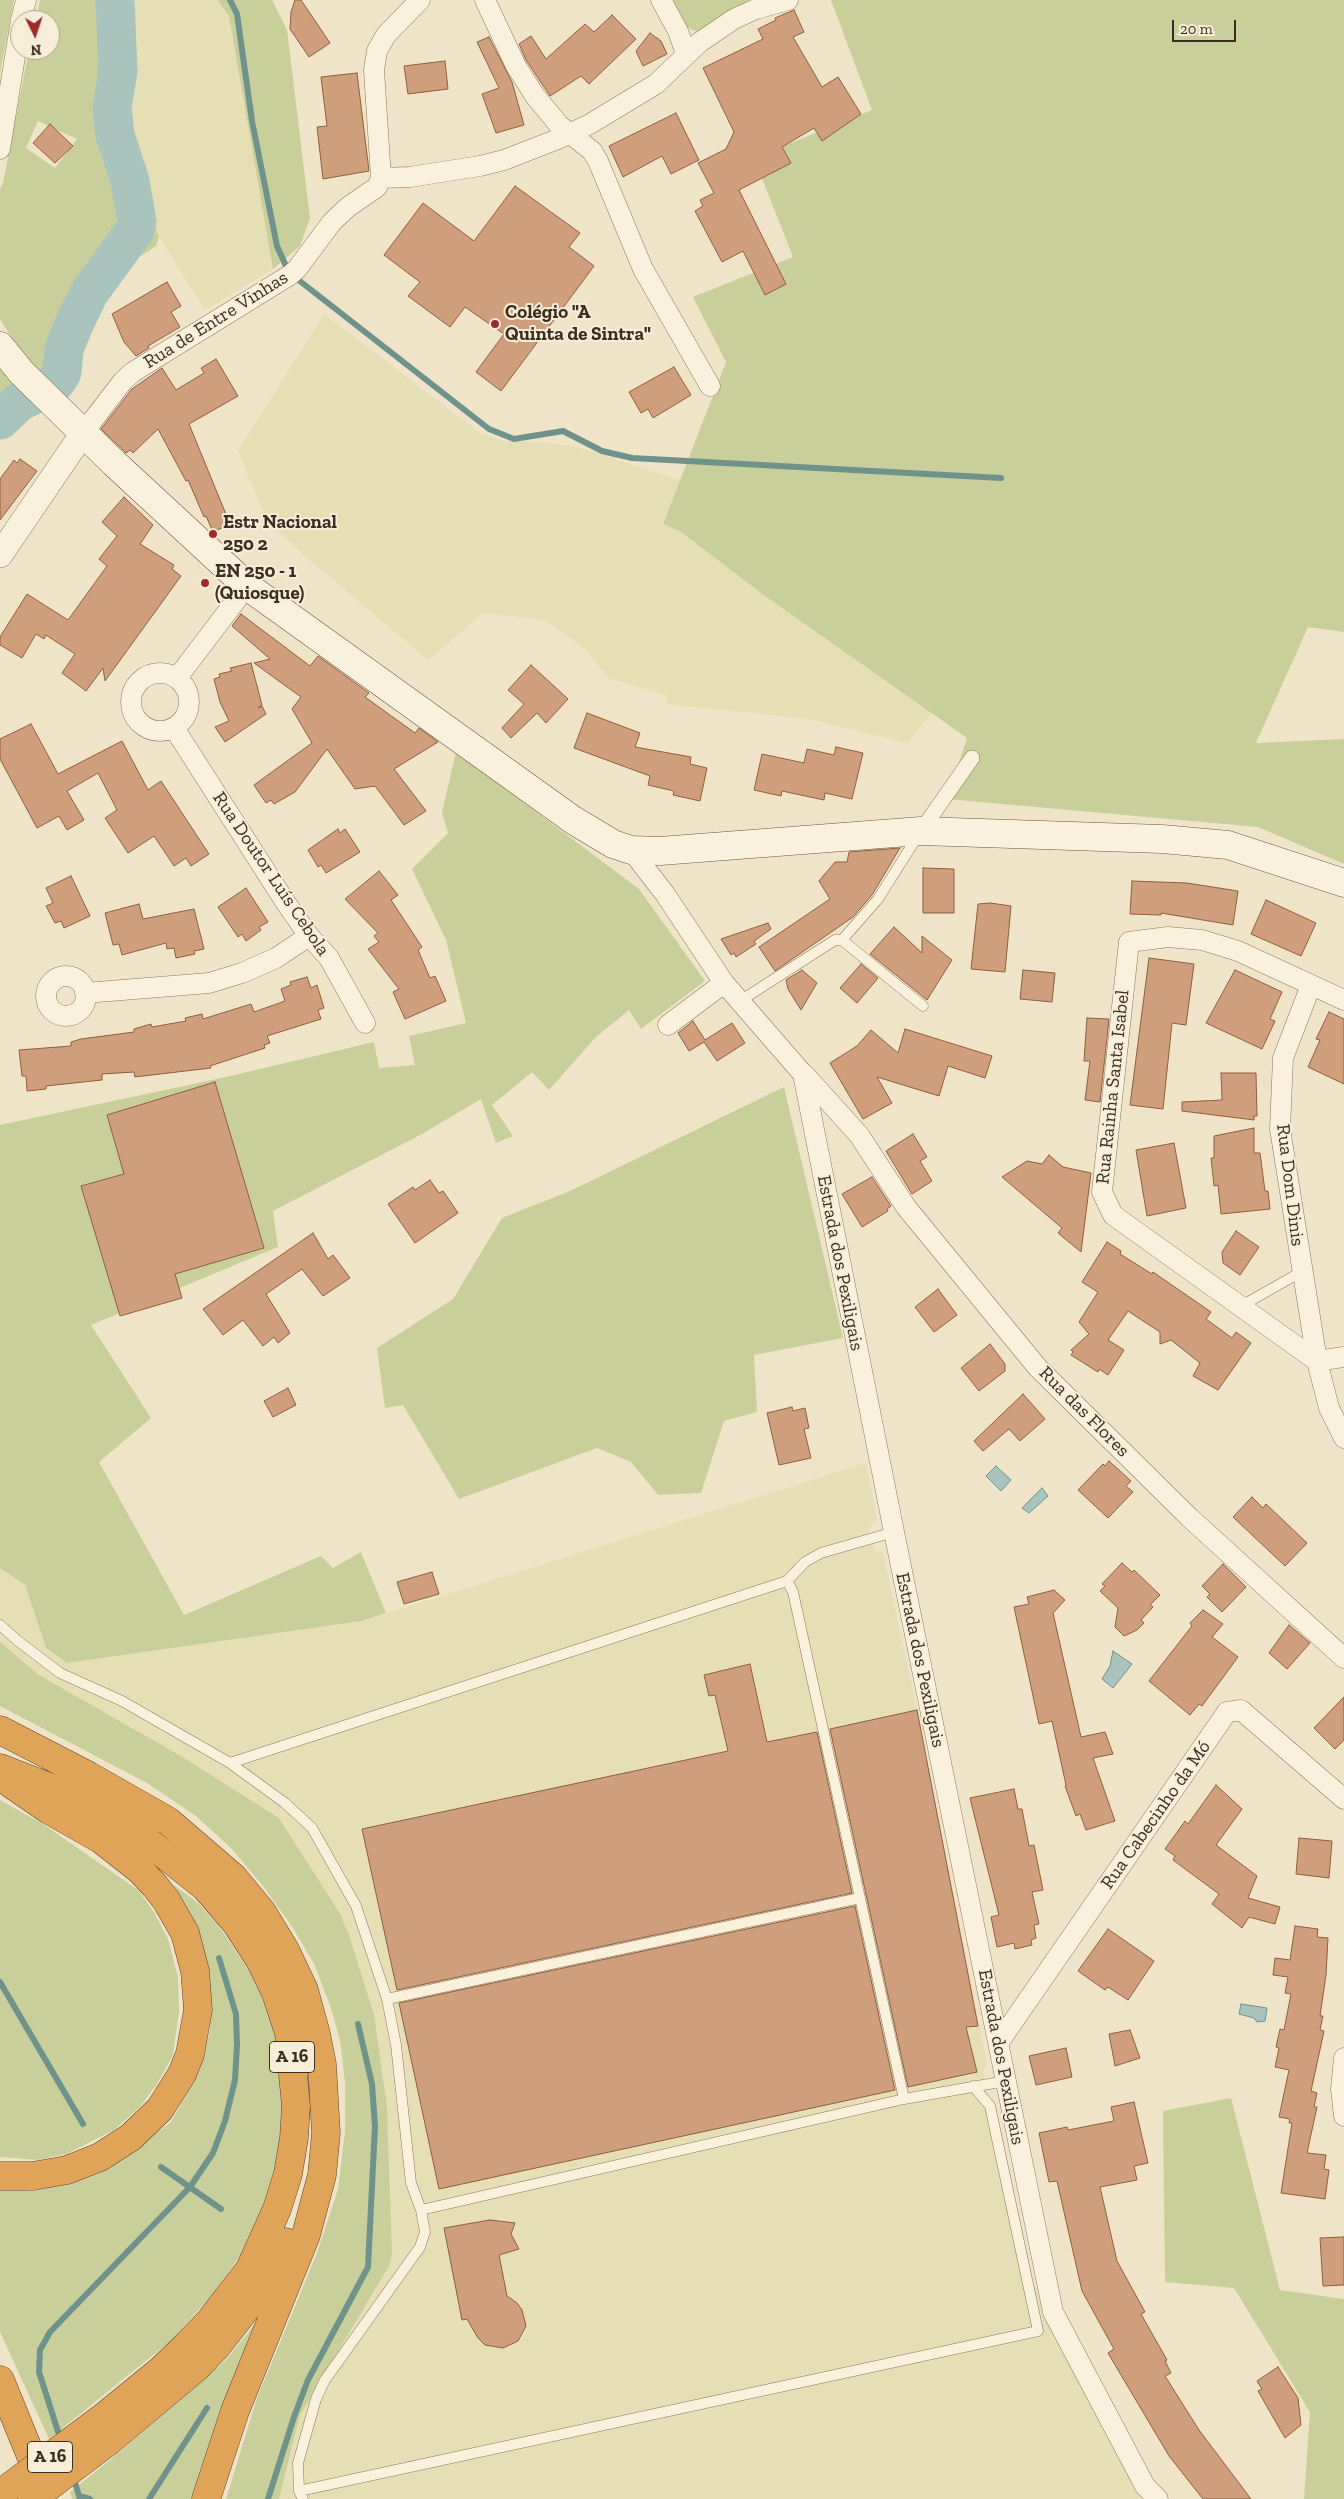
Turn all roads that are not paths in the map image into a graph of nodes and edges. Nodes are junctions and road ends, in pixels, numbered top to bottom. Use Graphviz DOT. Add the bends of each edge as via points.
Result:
graph roads {
  1 [pos="420,0"];
  2 [pos="485,0"];
  3 [pos="661,0"];
  4 [pos="788,0"];
  5 [pos="686,54"];
  6 [pos="14,60"];
  7 [pos="569,134"];
  8 [pos="0,149"];
  9 [pos="382,178"];
  10 [pos="0,346"];
  11 [pos="710,386"];
  12 [pos="74,423"];
  13 [pos="0,555"];
  14 [pos="247,586"];
  15 [pos="177,678"];
  16 [pos="174,728"];
  17 [pos="972,758"];
  18 [pos="921,831"];
  19 [pos="631,850"];
  20 [pos="1344,883"];
  21 [pos="309,936"];
  22 [pos="842,940"];
  23 [pos="724,983"];
  24 [pos="1311,985"];
  25 [pos="86,993"];
  26 [pos="1344,1000"];
  27 [pos="740,1001"];
  28 [pos="923,1006"];
  29 [pos="366,1023"];
  30 [pos="668,1025"];
  31 [pos="803,1074"];
  32 [pos="1302,1272"];
  33 [pos="1243,1305"];
  34 [pos="1344,1357"];
  35 [pos="1317,1361"];
  36 [pos="1344,1438"];
  37 [pos="894,1532"];
  38 [pos="787,1582"];
  39 [pos="0,1625"];
  40 [pos="1344,1658"];
  41 [pos="0,1730"];
  42 [pos="230,1764"];
  43 [pos="0,1768"];
  44 [pos="0,1776"];
  45 [pos="1344,1800"];
  46 [pos="860,1898"];
  47 [pos="386,1998"];
  48 [pos="999,2042"];
  49 [pos="1344,2058"];
  50 [pos="1006,2081"];
  51 [pos="973,2086"];
  52 [pos="904,2099"];
  53 [pos="324,2108"];
  54 [pos="1344,2116"];
  55 [pos="0,2176"];
  56 [pos="421,2210"];
  57 [pos="0,2380"];
  58 [pos="105,2430"];
  59 [pos="0,2494"];
  60 [pos="301,2495"];
  61 [pos="32,2499"];
  62 [pos="48,2499"];
  63 [pos="206,2499"];
  64 [pos="1158,2499"];
  1 -- 9 [label="street" via="386,35 377,51 374,70"];
  2 -- 7 [label="street" via="521,76 547,112"];
  3 -- 5 [label="street"];
  4 -- 5 [label="street" via="734,19"];
  5 -- 7 [label="street" via="656,84"];
  6 -- 8 [label="street"];
  7 -- 9 [label="street" via="504,160 410,177"];
  7 -- 11 [label="street" via="592,151 598,161 643,269"];
  9 -- 12 [label="street, Rua de Entre Vinhas" via="377,187 348,206 332,222 290,276 133,372"];
  10 -- 12 [label="main road" via="21,372"];
  12 -- 13 [label="street"];
  12 -- 14 [label="main road"];
  14 -- 15 [label="street"];
  14 -- 19 [label="main road" via="573,820 613,844"];
  15 -- 16 [label="street" via="184,685 190,703 182,721"];
  15 -- 16 [label="street" via="159,673 150,675 141,680 132,696 134,714 139,722 156,731"];
  16 -- 21 [label="street, Rua Doutor Luís Cebola"];
  17 -- 18 [label="street"];
  18 -- 19 [label="main road" via="660,851"];
  18 -- 20 [label="main road" via="1162,839 1228,845"];
  18 -- 22 [label="lane" via="878,900"];
  19 -- 23 [label="street, Estrada dos Pexiligais" via="665,894"];
  21 -- 25 [label="street" via="276,958 209,983"];
  21 -- 29 [label="street, Rua Doutor Luís Cebola" via="329,958"];
  22 -- 27 [label="lane" via="836,940"];
  22 -- 28 [label="lane"];
  23 -- 27 [label="street, Estrada dos Pexiligais"];
  23 -- 30 [label="street"];
  24 -- 26 [label="street, Rua Rainha Santa Isabel"];
  24 -- 32 [label="street, Rua Dom Dinis" via="1283,1058 1280,1129"];
  24 -- 33 [label="street, Rua Rainha Santa Isabel" via="1238,950 1202,940 1168,937 1128,942 1102,1192 1113,1215"];
  27 -- 31 [label="street, Estrada dos Pexiligais"];
  31 -- 37 [label="street, Estrada dos Pexiligais"];
  31 -- 40 [label="street, Rua das Flores" via="859,1135 906,1207 1038,1368 1190,1518"];
  32 -- 33 [label="lane"];
  32 -- 35 [label="street, Rua Dom Dinis"];
  33 -- 35 [label="street, Rua Rainha Santa Isabel"];
  34 -- 35 [label="street"];
  35 -- 36 [label="street" via="1329,1408"];
  37 -- 38 [label="lane" via="821,1553 805,1562"];
  37 -- 48 [label="street, Estrada dos Pexiligais"];
  38 -- 42 [label="lane"];
  38 -- 46 [label="lane" via="793,1592"];
  39 -- 42 [label="lane" via="60,1673 122,1701"];
  41 -- 53 [label="highway, A 16" via="168,1821 233,1877 262,1912 304,1990 322,2064"];
  42 -- 47 [label="lane" via="285,1803 312,1828 356,1906"];
  43 -- 58 [label="highway, A 16" via="62,1792 141,1836 206,1888 260,1960 276,1993 289,2033 296,2106 294,2138 277,2210 257,2255 239,2285 209,2322"];
  44 -- 55 [label="highway" via="49,1810 102,1840 155,1886 185,1933 195,1971 198,2010 190,2054 182,2074 160,2109 131,2137 100,2157 67,2170 33,2176"];
  45 -- 48 [label="street, Rua Cabecinho da Mó" via="1241,1710 1227,1712"];
  46 -- 47 [label="lane"];
  46 -- 52 [label="lane"];
  47 -- 56 [label="lane" via="396,2045 411,2183"];
  48 -- 50 [label="street, Estrada dos Pexiligais"];
  49 -- 54 [label="street" via="1341,2089"];
  50 -- 51 [label="lane"];
  50 -- 64 [label="street, Estrada dos Pexiligais" via="1053,2312 1145,2486"];
  51 -- 52 [label="lane"];
  51 -- 60 [label="lane" via="990,2106 1038,2331"];
  52 -- 56 [label="lane"];
  53 -- 58 [label="highway, A 16" via="316,2153 301,2205 276,2264 260,2291 197,2367"];
  53 -- 63 [label="highway, A 16" via="325,2154 314,2207 235,2411"];
  56 -- 60 [label="lane" via="425,2232 420,2247 325,2380 316,2399 298,2463"];
  57 -- 62 [label="highway, A 16"];
  58 -- 59 [label="highway, A 16, bridge"];
  58 -- 61 [label="highway, A 16, bridge"];
}
